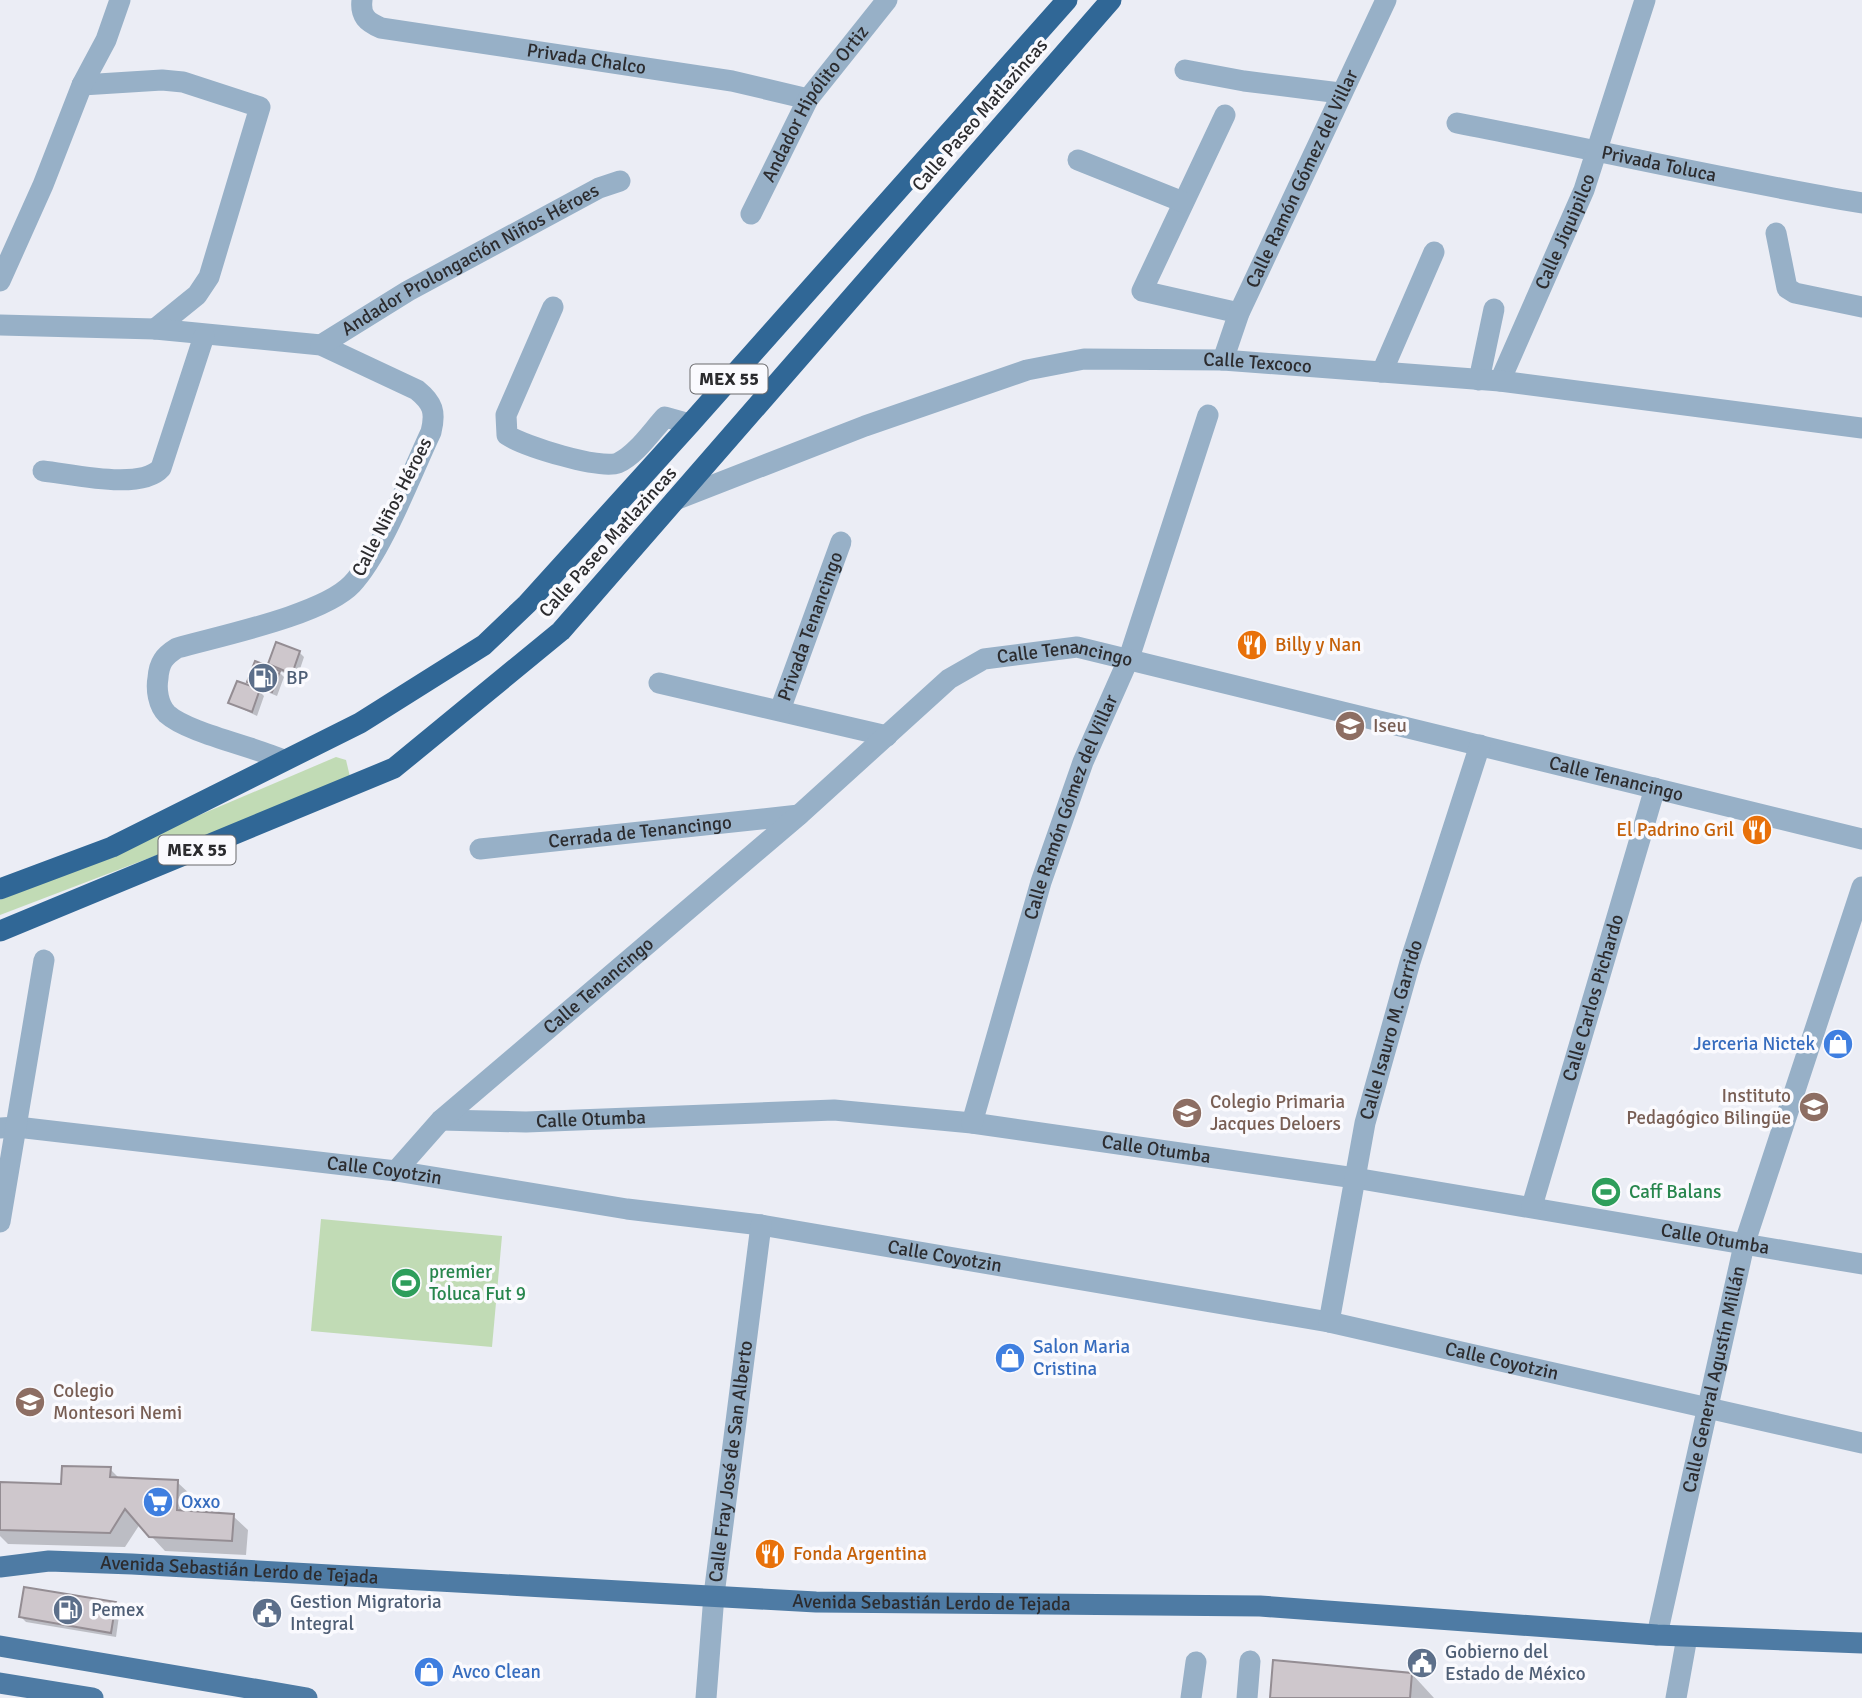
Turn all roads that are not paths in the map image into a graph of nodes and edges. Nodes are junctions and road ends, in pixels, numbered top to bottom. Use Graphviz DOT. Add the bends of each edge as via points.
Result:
graph roads {
  1 [pos="120,0"];
  2 [pos="887,0"];
  3 [pos="1067,0"];
  4 [pos="1111,0"];
  5 [pos="1385,0"];
  6 [pos="1645,0"];
  7 [pos="364,10"];
  8 [pos="1185,70"];
  9 [pos="82,85"];
  10 [pos="1340,93"];
  11 [pos="808,99"];
  12 [pos="1225,115"];
  13 [pos="1457,123"];
  14 [pos="1599,150"];
  15 [pos="1078,160"];
  16 [pos="620,181"];
  17 [pos="1183,202"];
  18 [pos="1862,203"];
  19 [pos="751,214"];
  20 [pos="1776,233"];
  21 [pos="1434,252"];
  22 [pos="0,281"];
  23 [pos="553,307"];
  24 [pos="1862,307"];
  25 [pos="1494,309"];
  26 [pos="1239,313"];
  27 [pos="0,326"];
  28 [pos="155,329"];
  29 [pos="204,336"];
  30 [pos="321,345"];
  31 [pos="1223,360"];
  32 [pos="1382,372"];
  33 [pos="1490,381"];
  34 [pos="1208,415"];
  35 [pos="690,424"];
  36 [pos="1862,428"];
  37 [pos="43,471"];
  38 [pos="675,500"];
  39 [pos="841,542"];
  40 [pos="1129,658"];
  41 [pos="659,683"];
  42 [pos="780,710"];
  43 [pos="887,736"];
  44 [pos="1480,745"];
  45 [pos="283,760"];
  46 [pos="1655,788"];
  47 [pos="799,815"];
  48 [pos="1862,839"];
  49 [pos="480,849"];
  50 [pos="1862,887"];
  51 [pos="0,889"];
  52 [pos="0,931"];
  53 [pos="44,960"];
  54 [pos="441,1120"];
  55 [pos="972,1123"];
  56 [pos="8,1128"];
  57 [pos="396,1171"];
  58 [pos="1355,1178"];
  59 [pos="1532,1206"];
  60 [pos="0,1219"];
  61 [pos="761,1225"];
  62 [pos="1744,1245"];
  63 [pos="1862,1264"];
  64 [pos="1329,1322"];
  65 [pos="1706,1409"];
  66 [pos="1862,1443"];
  67 [pos="0,1567"];
  68 [pos="714,1595"];
  69 [pos="1657,1635"];
  70 [pos="1687,1637"];
  71 [pos="1862,1643"];
  72 [pos="0,1646"];
  73 [pos="1250,1661"];
  74 [pos="1196,1662"];
  75 [pos="2,1684"];
  76 [pos="93,1698"];
  77 [pos="307,1698"];
  78 [pos="706,1698"];
  79 [pos="1191,1698"];
  80 [pos="1247,1698"];
  81 [pos="1676,1698"];
  1 -- 9 [label="street" via="106,40"];
  2 -- 11 [label="street, Andador Hipólito Ortiz"];
  3 -- 35 [label="highway, Calle Paseo Matlazincas / MEX 55"];
  4 -- 38 [label="highway, Calle Paseo Matlazincas / MEX 55"];
  5 -- 10 [label="street, Calle Ramón Gómez del Villar"];
  6 -- 14 [label="street, Calle Jiquipilco"];
  7 -- 11 [label="street, Privada Chalco" via="381,28 732,81"];
  8 -- 10 [label="street"];
  9 -- 22 [label="street"];
  9 -- 28 [label="street" via="183,82 260,107 209,277 197,295"];
  10 -- 26 [label="street, Calle Ramón Gómez del Villar"];
  11 -- 19 [label="street, Andador Hipólito Ortiz"];
  12 -- 17 [label="street"];
  13 -- 14 [label="street, Privada Toluca"];
  14 -- 18 [label="street, Privada Toluca"];
  14 -- 33 [label="street, Calle Jiquipilco"];
  15 -- 17 [label="street"];
  16 -- 30 [label="street, Andador Prolongación Niños Héroes" via="408,291"];
  17 -- 26 [label="street" via="1142,291"];
  20 -- 24 [label="street" via="1787,288"];
  21 -- 32 [label="street"];
  23 -- 35 [label="street" via="506,415 507,435 524,444 608,465 626,457 665,417"];
  25 -- 33 [label="street"];
  26 -- 31 [label="street, Calle Ramón Gómez del Villar"];
  27 -- 28 [label="street, Calle Niños Héroes"];
  28 -- 29 [label="street, Calle Niños Héroes"];
  29 -- 30 [label="street, Calle Niños Héroes"];
  29 -- 37 [label="street" via="162,468 156,474 136,481"];
  30 -- 45 [label="street, Calle Niños Héroes" via="417,390 430,401 435,416 368,563 338,596 299,613 166,654 159,665 157,685 166,713 182,723"];
  31 -- 32 [label="street, Calle Texcoco"];
  31 -- 38 [label="street, Calle Texcoco" via="1084,359 1037,368 865,426"];
  32 -- 33 [label="street, Calle Texcoco"];
  33 -- 36 [label="street, Calle Texcoco"];
  34 -- 40 [label="street, Calle Ramón Gómez del Villar"];
  35 -- 45 [label="highway, Calle Paseo Matlazincas / MEX 55" via="484,645 360,723"];
  38 -- 52 [label="highway, Calle Paseo Matlazincas / MEX 55" via="561,631 394,768"];
  39 -- 42 [label="street, Privada Tenancingo"];
  40 -- 43 [label="street, Calle Tenancingo" via="1077,647 984,659 950,680"];
  40 -- 44 [label="street, Calle Tenancingo"];
  40 -- 55 [label="street, Calle Ramón Gómez del Villar" via="1083,762 1041,882"];
  41 -- 42 [label="street, Privada Tenancingo"];
  42 -- 43 [label="street, Privada Tenancingo"];
  43 -- 47 [label="street, Calle Tenancingo"];
  44 -- 46 [label="street, Calle Tenancingo"];
  44 -- 58 [label="street, Calle Isauro M. Garrido" via="1410,962 1365,1123"];
  45 -- 51 [label="highway, Calle Paseo Matlazincas / MEX 55" via="112,847"];
  46 -- 48 [label="street, Calle Tenancingo"];
  46 -- 59 [label="street, Calle Carlos Pichardo"];
  47 -- 49 [label="street, Cerrada de Tenancingo"];
  47 -- 54 [label="street, Calle Tenancingo"];
  50 -- 62 [label="street, Calle General Agustín Millán"];
  53 -- 56 [label="street"];
  54 -- 55 [label="street, Calle Otumba" via="526,1122 834,1110"];
  54 -- 57 [label="street, Calle Tenancingo"];
  55 -- 58 [label="street, Calle Otumba"];
  56 -- 57 [label="street, Calle Coyotzin"];
  56 -- 60 [label="street"];
  57 -- 61 [label="street, Calle Coyotzin" via="627,1209"];
  58 -- 59 [label="street, Calle Otumba"];
  58 -- 64 [label="street, Calle Isauro M. Garrido"];
  59 -- 62 [label="street, Calle Otumba"];
  61 -- 64 [label="street, Calle Coyotzin"];
  61 -- 68 [label="street, Calle Fray José de San Alberto"];
  62 -- 63 [label="street, Calle Otumba"];
  62 -- 65 [label="street, Calle General Agustín Millán"];
  64 -- 65 [label="street, Calle Coyotzin"];
  65 -- 66 [label="street, Calle Coyotzin"];
  65 -- 69 [label="street, Calle General Agustín Millán"];
  67 -- 68 [label="main road, Avenida Sebastián Lerdo de Tejada" via="50,1561 132,1564"];
  68 -- 69 [label="main road, Avenida Sebastián Lerdo de Tejada" via="816,1602 1260,1606"];
  68 -- 78 [label="street, Calle Fray José de San Alberto"];
  69 -- 70 [label="main road, Avenida Sebastián Lerdo de Tejada"];
  70 -- 71 [label="main road, Avenida Sebastián Lerdo de Tejada"];
  70 -- 81 [label="street"];
  72 -- 77 [label="main road"];
  73 -- 80 [label="street"];
  74 -- 79 [label="street"];
  75 -- 76 [label="main road"];
}
